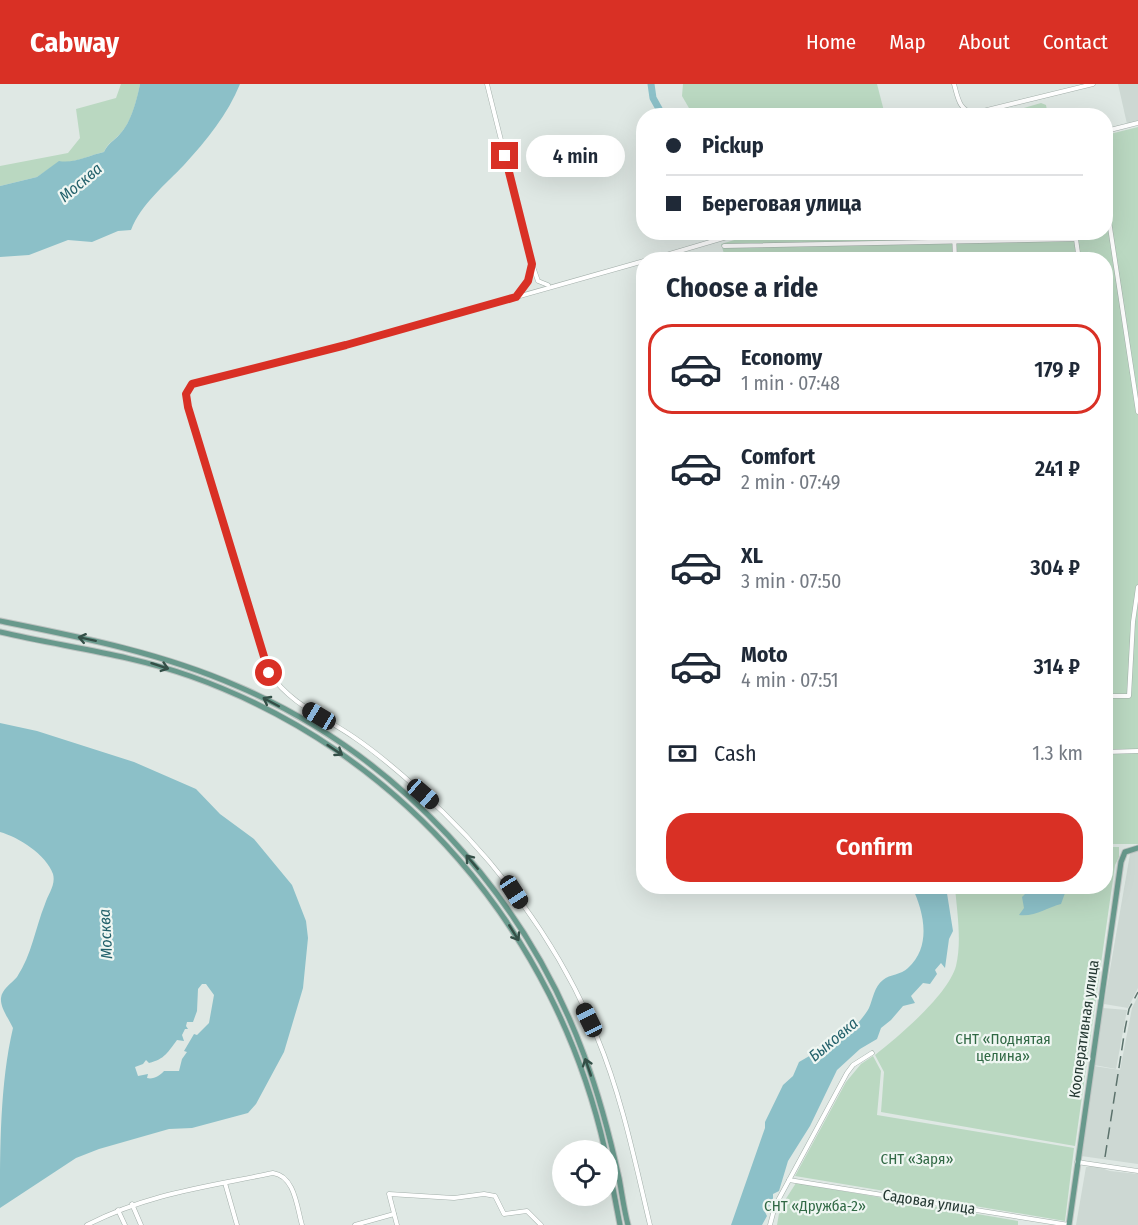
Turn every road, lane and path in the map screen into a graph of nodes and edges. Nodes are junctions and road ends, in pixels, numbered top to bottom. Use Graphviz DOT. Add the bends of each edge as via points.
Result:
graph roads {
  1 [pos="487,84"];
  2 [pos="954,84"];
  3 [pos="1093,84"];
  4 [pos="964,108"];
  5 [pos="988,108"];
  6 [pos="1138,123"];
  7 [pos="1113,129"];
  8 [pos="717,240"];
  9 [pos="1035,240"];
  10 [pos="1112,240"];
  11 [pos="954,242"];
  12 [pos="724,246"];
  13 [pos="676,252"];
  14 [pos="955,252"];
  15 [pos="636,263"];
  16 [pos="532,264"];
  17 [pos="557,285"];
  18 [pos="511,298"];
  19 [pos="1138,412"];
  20 [pos="1138,586"];
  21 [pos="0,621"];
  22 [pos="0,632"];
  23 [pos="1113,696"];
  24 [pos="1138,751"];
  25 [pos="1113,752"];
  26 [pos="1138,848"];
  27 [pos="872,1053"];
  28 [pos="602,1140"];
  29 [pos="1077,1162"];
  30 [pos="1138,1171"];
  31 [pos="789,1180"];
  32 [pos="225,1183"];
  33 [pos="132,1204"];
  34 [pos="616,1206"];
  35 [pos="118,1210"];
  36 [pos="394,1214"];
  37 [pos="87,1225"];
  38 [pos="125,1225"];
  39 [pos="141,1225"];
  40 [pos="237,1225"];
  41 [pos="302,1225"];
  42 [pos="355,1225"];
  43 [pos="398,1225"];
  44 [pos="541,1225"];
  45 [pos="620,1225"];
  46 [pos="628,1225"];
  47 [pos="650,1225"];
  48 [pos="770,1225"];
  49 [pos="1069,1225"];
  1 -- 16 [label="street"];
  2 -- 4 [label="street"];
  3 -- 5 [label="street"];
  6 -- 7 [label="street"];
  8 -- 13 [label="street"];
  9 -- 11 [label="street"];
  10 -- 19 [label="street"];
  11 -- 12 [label="street"];
  11 -- 14 [label="street"];
  15 -- 17 [label="street"];
  16 -- 17 [label="street" via="540,283"];
  16 -- 18 [label="street" via="526,286"];
  17 -- 18 [label="street"];
  18 -- 47 [label="street" via="192,384 186,394 269,673 284,693 387,762 441,810 514,892 564,970 597,1036 615,1086"];
  20 -- 23 [label="street" via="1129,696"];
  46 -- 21 [label="main road, one-way" via="598,1093 558,994 521,926 491,885 417,804 324,733 237,685 118,646"];
  22 -- 28 [label="main road, one-way" via="126,657 233,693 319,740 386,788 448,845 513,930 564,1024 591,1096"];
  24 -- 25 [label="street"];
  26 -- 29 [label="main road, Кооперативная улица" via="1125,852 1121,862"];
  27 -- 31 [label="street" via="847,1073"];
  29 -- 30 [label="street"];
  29 -- 49 [label="main road, Кооперативная улица"];
  31 -- 48 [label="street"];
  31 -- 49 [label="street, Садовая улица"];
  32 -- 33 [label="street"];
  32 -- 40 [label="street"];
  32 -- 41 [label="street" via="279,1174 290,1185"];
  33 -- 35 [label="street"];
  33 -- 39 [label="street"];
  34 -- 45 [label="main road"];
  35 -- 37 [label="street"];
  35 -- 38 [label="street"];
  36 -- 42 [label="street"];
  36 -- 43 [label="street"];
  36 -- 44 [label="street" via="388,1194 454,1198 484,1194 495,1196 504,1214 527,1212"];
}
